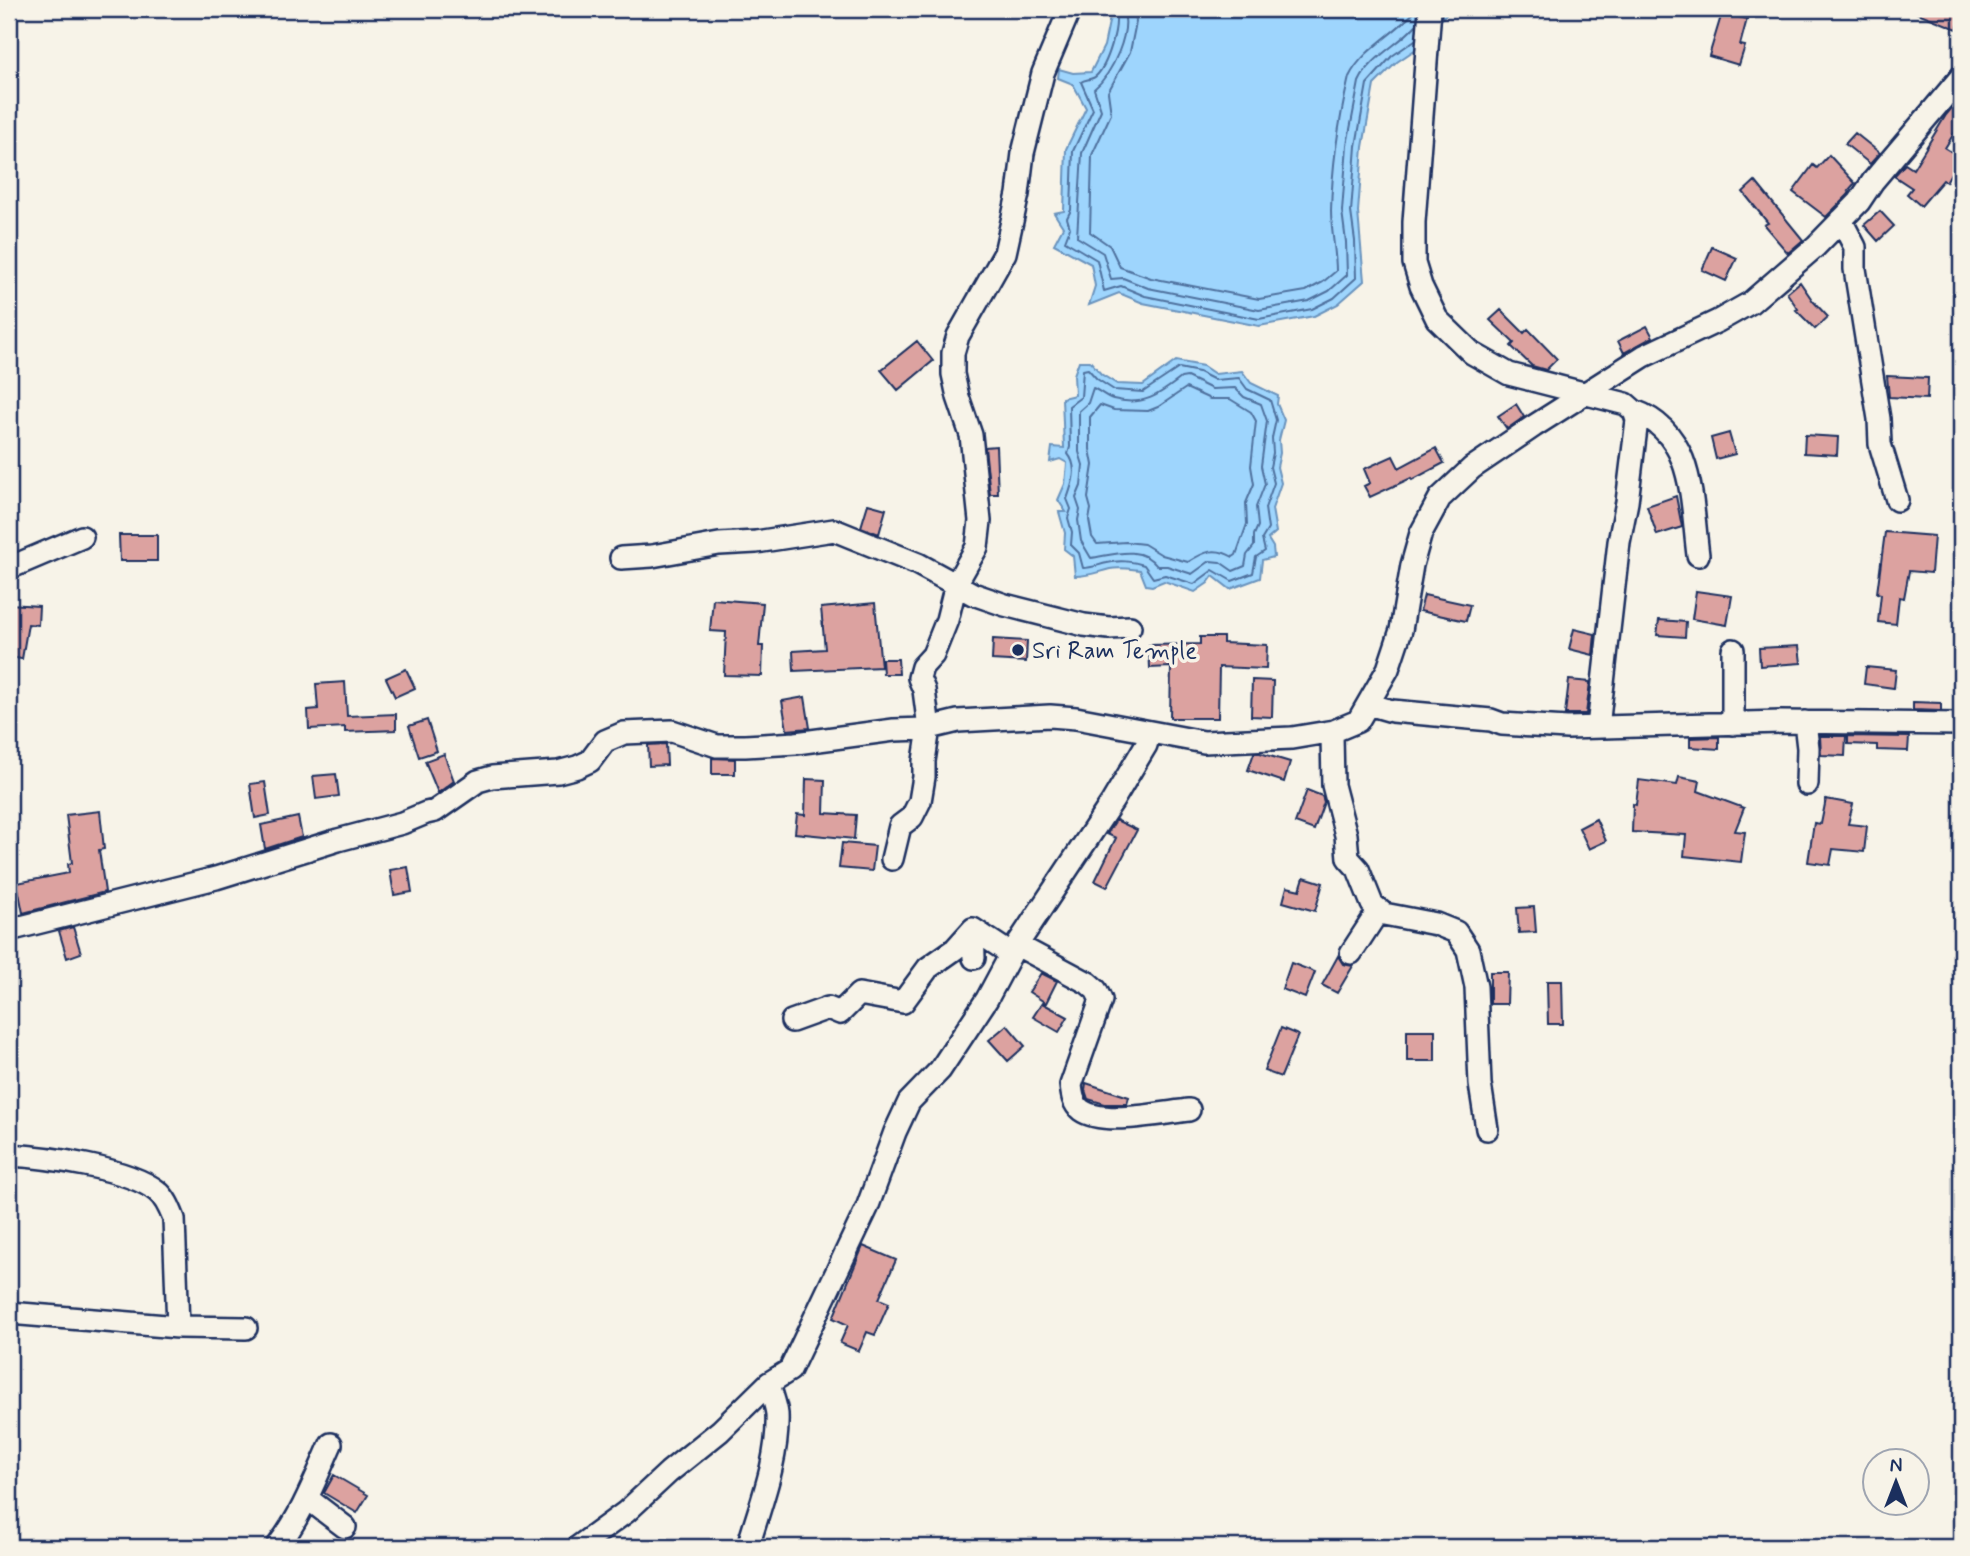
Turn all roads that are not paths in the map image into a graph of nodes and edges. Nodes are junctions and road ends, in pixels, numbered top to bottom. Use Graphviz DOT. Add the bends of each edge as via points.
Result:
graph roads {
  1 [pos="1070,9"];
  2 [pos="1430,9"];
  3 [pos="1961,77"];
  4 [pos="1841,220"];
  5 [pos="1583,395"];
  6 [pos="1634,411"];
  7 [pos="1897,500"];
  8 [pos="82,537"];
  9 [pos="1698,555"];
  10 [pos="621,558"];
  11 [pos="9,569"];
  12 [pos="956,584"];
  13 [pos="1130,627"];
  14 [pos="1733,650"];
  15 [pos="1368,704"];
  16 [pos="1805,722"];
  17 [pos="1733,724"];
  18 [pos="1961,724"];
  19 [pos="1598,727"];
  20 [pos="929,728"];
  21 [pos="1334,730"];
  22 [pos="1150,732"];
  23 [pos="1807,784"];
  24 [pos="892,859"];
  25 [pos="1380,910"];
  26 [pos="9,930"];
  27 [pos="1014,950"];
  28 [pos="1351,953"];
  29 [pos="964,954"];
  30 [pos="954,971"];
  31 [pos="792,1021"];
  32 [pos="1189,1110"];
  33 [pos="1486,1129"];
  34 [pos="9,1156"];
  35 [pos="9,1312"];
  36 [pos="178,1326"];
  37 [pos="246,1328"];
  38 [pos="769,1383"];
  39 [pos="331,1444"];
  40 [pos="307,1498"];
  41 [pos="345,1527"];
  42 [pos="276,1547"];
  43 [pos="578,1547"];
  44 [pos="748,1547"];
  1 -- 12 [label="street" via="1043,73 1005,253 953,353 958,397 971,435 980,522 977,548"];
  2 -- 5 [label="street" via="1414,222 1414,263 1421,286 1437,318 1472,353 1509,374"];
  3 -- 4 [label="street"];
  4 -- 5 [label="street" via="1750,303 1644,356"];
  4 -- 7 [label="street" via="1855,247 1880,444"];
  5 -- 6 [label="street" via="1617,401"];
  5 -- 15 [label="street" via="1472,468 1440,498 1421,533 1388,669"];
  6 -- 9 [label="street" via="1661,424 1674,440 1688,474"];
  6 -- 19 [label="street" via="1635,444 1617,553"];
  8 -- 11 [label="street"];
  10 -- 12 [label="street" via="834,530"];
  12 -- 13 [label="street" via="1042,616"];
  12 -- 20 [label="street" via="947,620 919,678"];
  14 -- 17 [label="street"];
  15 -- 19 [label="street" via="1502,724"];
  15 -- 21 [label="street" via="1358,721"];
  16 -- 17 [label="street"];
  16 -- 18 [label="street"];
  16 -- 23 [label="street"];
  17 -- 19 [label="street"];
  20 -- 22 [label="street" via="958,721 1051,716"];
  20 -- 24 [label="street" via="920,801 912,817 900,826"];
  20 -- 26 [label="street" via="745,746 718,746 672,731 624,733 605,741 590,761 577,767 478,781 435,811 402,823 216,878"];
  21 -- 22 [label="street" via="1292,738 1205,742"];
  21 -- 25 [label="street" via="1334,785 1348,858 1358,869 1372,904"];
  22 -- 27 [label="street" via="1112,802"];
  25 -- 28 [label="street"];
  25 -- 33 [label="street" via="1456,932 1468,950 1476,987"];
  27 -- 29 [label="street" via="973,929"];
  27 -- 32 [label="street" via="1088,983 1101,1000 1071,1085 1081,1110 1104,1118"];
  27 -- 38 [label="street" via="940,1070 909,1101 867,1208 790,1370"];
  29 -- 30 [label="street"];
  29 -- 31 [label="street" via="928,968 903,1002 859,994 840,1013 828,1008"];
  34 -- 36 [label="street" via="75,1163 135,1179 159,1192 174,1219"];
  35 -- 36 [label="street"];
  36 -- 37 [label="street"];
  38 -- 43 [label="street" via="626,1512"];
  38 -- 44 [label="street" via="777,1412 776,1438"];
  39 -- 40 [label="street"];
  40 -- 41 [label="street"];
  40 -- 42 [label="street"];
}
